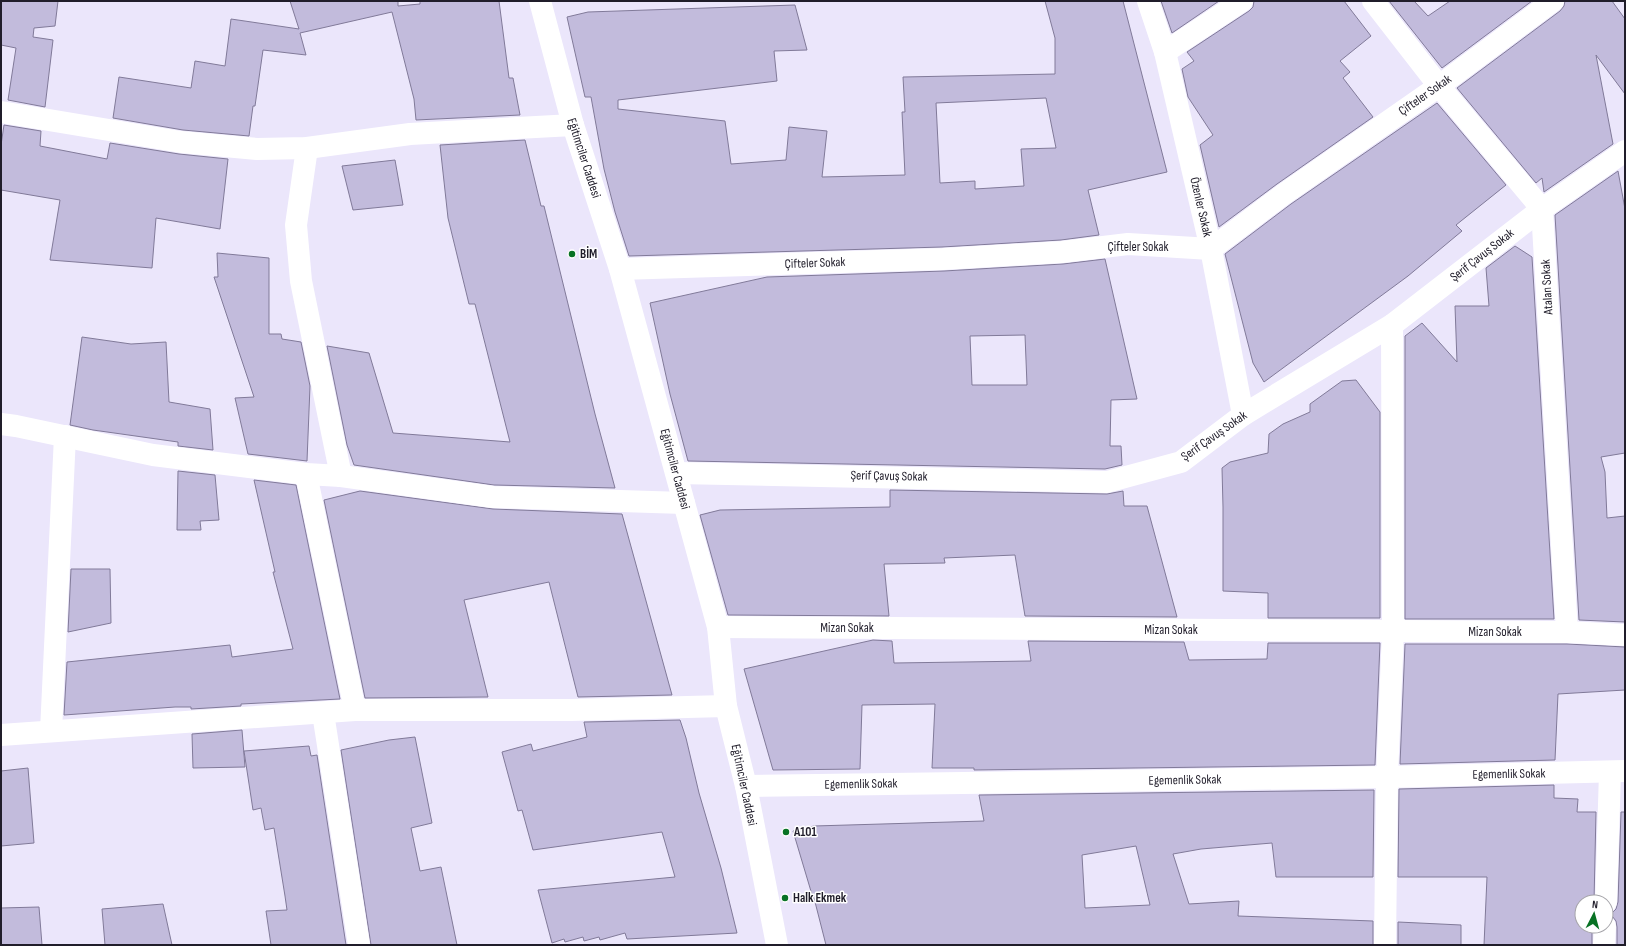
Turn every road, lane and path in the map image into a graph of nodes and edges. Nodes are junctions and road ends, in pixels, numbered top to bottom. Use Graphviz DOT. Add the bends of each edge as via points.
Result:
graph roads {
  1 [pos="540,1"];
  2 [pos="1148,1"];
  3 [pos="1242,1"];
  4 [pos="1373,1"];
  5 [pos="1553,1"];
  6 [pos="1165,52"];
  7 [pos="1439,86"];
  8 [pos="1,112"];
  9 [pos="573,125"];
  10 [pos="307,148"];
  11 [pos="1625,151"];
  12 [pos="1542,209"];
  13 [pos="1211,248"];
  14 [pos="620,269"];
  15 [pos="1392,325"];
  16 [pos="1243,415"];
  17 [pos="1,424"];
  18 [pos="65,436"];
  19 [pos="677,473"];
  20 [pos="306,474"];
  21 [pos="341,476"];
  22 [pos="684,503"];
  23 [pos="718,627"];
  24 [pos="1393,631"];
  25 [pos="1567,632"];
  26 [pos="1625,635"];
  27 [pos="726,706"];
  28 [pos="355,710"];
  29 [pos="323,713"];
  30 [pos="51,731"];
  31 [pos="1,734"];
  32 [pos="1618,772"];
  33 [pos="1387,777"];
  34 [pos="746,786"];
  35 [pos="1607,894"];
  36 [pos="1605,934"];
  37 [pos="358,945"];
  38 [pos="777,945"];
  39 [pos="1385,945"];
  40 [pos="1604,945"];
  1 -- 9 [label="street, Eğitimciler Caddesi"];
  2 -- 6 [label="street, Özenler Sokak"];
  3 -- 6 [label="street"];
  4 -- 7 [label="street"];
  5 -- 7 [label="street, Çifteler Sokak"];
  6 -- 13 [label="street, Özenler Sokak"];
  7 -- 12 [label="street"];
  7 -- 13 [label="street, Çifteler Sokak"];
  8 -- 10 [label="street" via="181,142 257,149"];
  9 -- 10 [label="street" via="410,134"];
  9 -- 14 [label="street, Eğitimciler Caddesi"];
  10 -- 21 [label="street" via="296,225 301,281"];
  11 -- 12 [label="street, Şerif Çavuş Sokak"];
  12 -- 15 [label="street, Şerif Çavuş Sokak"];
  12 -- 25 [label="street, Atalan Sokak"];
  13 -- 14 [label="street, Çifteler Sokak" via="1128,244 1062,252 943,259"];
  13 -- 16 [label="street, Özenler Sokak"];
  14 -- 19 [label="street, Eğitimciler Caddesi"];
  15 -- 16 [label="street, Şerif Çavuş Sokak"];
  15 -- 24 [label="street"];
  16 -- 19 [label="street, Şerif Çavuş Sokak" via="1181,462 1107,482"];
  17 -- 18 [label="street"];
  18 -- 20 [label="street" via="153,455"];
  18 -- 30 [label="street"];
  19 -- 22 [label="street, Eğitimciler Caddesi"];
  20 -- 21 [label="street"];
  20 -- 28 [label="street"];
  21 -- 22 [label="street" via="493,497"];
  22 -- 23 [label="street, Eğitimciler Caddesi"];
  23 -- 24 [label="street, Mizan Sokak"];
  23 -- 27 [label="street, Eğitimciler Caddesi"];
  24 -- 25 [label="street, Mizan Sokak"];
  24 -- 33 [label="street"];
  25 -- 26 [label="street, Mizan Sokak"];
  27 -- 28 [label="street" via="571,710"];
  27 -- 34 [label="street, Eğitimciler Caddesi"];
  28 -- 29 [label="street"];
  29 -- 30 [label="street"];
  29 -- 37 [label="street"];
  30 -- 31 [label="street"];
  32 -- 33 [label="street, Egemenlik Sokak"];
  32 -- 35 [label="street"];
  33 -- 34 [label="street, Egemenlik Sokak"];
  33 -- 39 [label="street"];
  34 -- 38 [label="street, Eğitimciler Caddesi"];
  36 -- 40 [label="street"];
}
